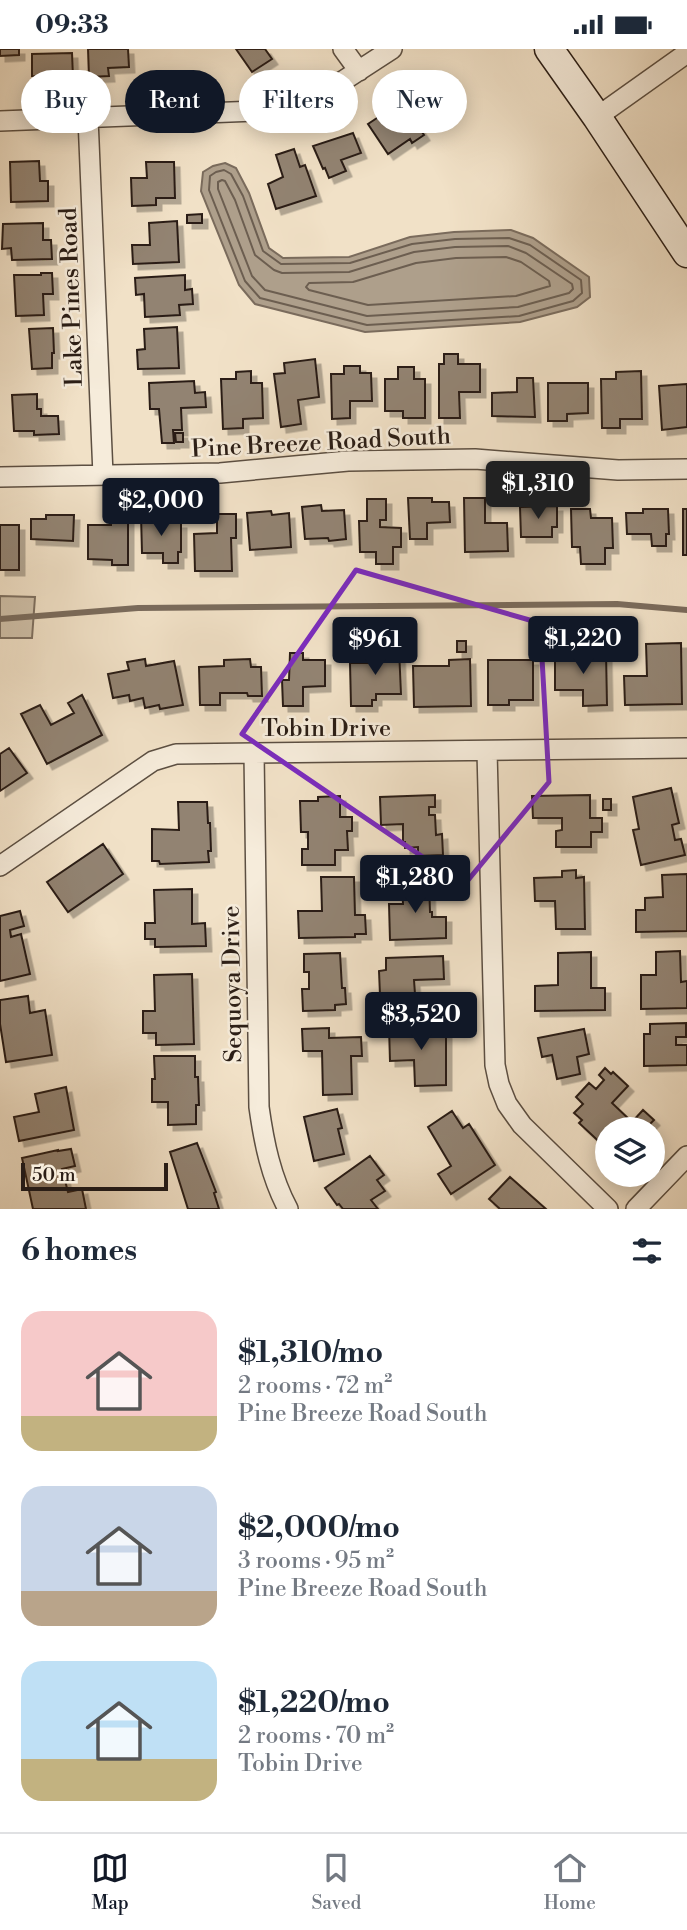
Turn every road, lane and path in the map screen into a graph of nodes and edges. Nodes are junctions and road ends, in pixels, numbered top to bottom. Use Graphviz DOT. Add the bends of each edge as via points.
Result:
graph roads {
  1 [pos="343,49"];
  2 [pos="391,49"];
  3 [pos="549,49"];
  4 [pos="687,53"];
  5 [pos="359,71"];
  6 [pos="111,117"];
  7 [pos="597,117"];
  8 [pos="21,120"];
  9 [pos="0,121"];
  10 [pos="89,133"];
  11 [pos="687,253"];
  12 [pos="687,469"];
  13 [pos="103,475"];
  14 [pos="0,477"];
  15 [pos="687,748"];
  16 [pos="487,751"];
  17 [pos="254,753"];
  18 [pos="0,866"];
  19 [pos="687,1156"];
  20 [pos="288,1209"];
  21 [pos="608,1209"];
  22 [pos="635,1209"];
  1 -- 5 [label="street"];
  2 -- 5 [label="street"];
  3 -- 7 [label="main road"];
  4 -- 7 [label="street"];
  5 -- 6 [label="street" via="315,99 280,110"];
  7 -- 11 [label="main road"];
  8 -- 9 [label="street"];
  10 -- 13 [label="street, Lake Pines Road"];
  12 -- 13 [label="street, Pine Breeze Road South" via="618,470 475,459 348,460 220,473"];
  13 -- 14 [label="street, Pine Breeze Road South"];
  15 -- 16 [label="street, Tobin Drive"];
  16 -- 17 [label="street, Tobin Drive"];
  16 -- 21 [label="street" via="499,1084 522,1125"];
  17 -- 18 [label="street, Tobin Drive" via="176,754 153,761"];
  17 -- 20 [label="street, Sequoya Drive" via="258,1107 266,1152"];
  19 -- 22 [label="street"];
}
